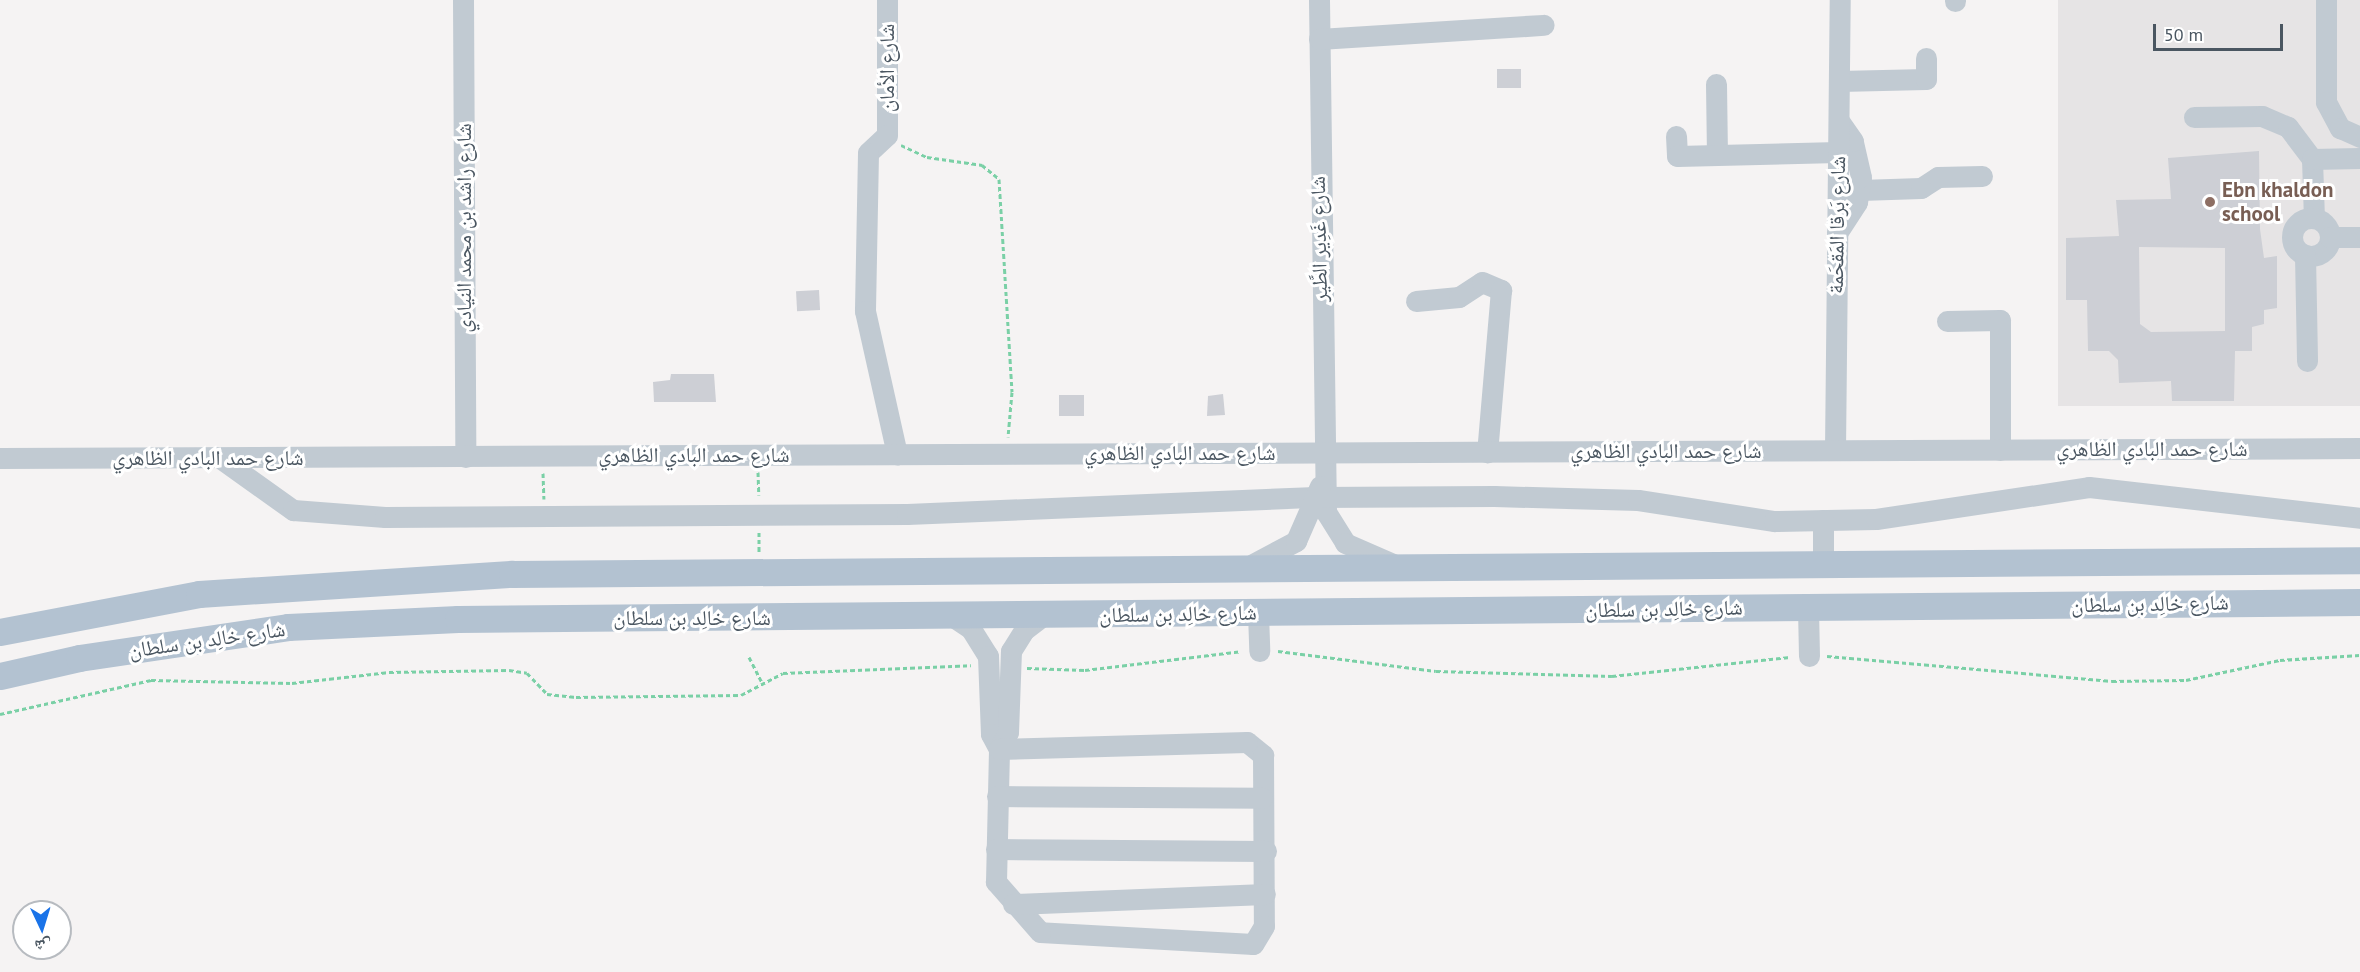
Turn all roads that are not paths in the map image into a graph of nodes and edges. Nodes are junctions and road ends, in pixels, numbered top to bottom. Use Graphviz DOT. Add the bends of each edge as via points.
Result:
graph roads {
  1 [pos="463,0"];
  2 [pos="887,0"];
  3 [pos="1319,0"];
  4 [pos="1840,0"];
  5 [pos="2326,0"];
  6 [pos="1544,25"];
  7 [pos="1319,39"];
  8 [pos="1926,58"];
  9 [pos="1839,81"];
  10 [pos="1716,84"];
  11 [pos="2194,117"];
  12 [pos="1839,120"];
  13 [pos="1676,136"];
  14 [pos="2360,137"];
  15 [pos="1838,152"];
  16 [pos="1717,154"];
  17 [pos="2360,158"];
  18 [pos="2312,159"];
  19 [pos="1982,176"];
  20 [pos="1860,190"];
  21 [pos="2314,218"];
  22 [pos="1837,233"];
  23 [pos="2330,237"];
  24 [pos="2360,237"];
  25 [pos="2305,255"];
  26 [pos="1416,301"];
  27 [pos="1947,321"];
  28 [pos="2307,361"];
  29 [pos="2360,448"];
  30 [pos="1835,450"];
  31 [pos="2000,450"];
  32 [pos="1487,452"];
  33 [pos="1322,453"];
  34 [pos="897,454"];
  35 [pos="465,457"];
  36 [pos="220,458"];
  37 [pos="0,459"];
  38 [pos="1321,491"];
  39 [pos="2360,518"];
  40 [pos="1823,520"];
  41 [pos="2360,560"];
  42 [pos="1823,562"];
  43 [pos="1393,564"];
  44 [pos="1240,569"];
  45 [pos="2360,602"];
  46 [pos="1808,608"];
  47 [pos="1258,613"];
  48 [pos="1044,615"];
  49 [pos="952,616"];
  50 [pos="0,632"];
  51 [pos="1259,651"];
  52 [pos="1809,656"];
  53 [pos="999,663"];
  54 [pos="0,676"];
  55 [pos="999,749"];
  56 [pos="998,796"];
  57 [pos="1263,798"];
  58 [pos="996,849"];
  59 [pos="1266,851"];
  60 [pos="1265,894"];
  61 [pos="1013,904"];
  1 -- 35 [label="street, شارع راشد بن محمد النيادي"];
  2 -- 34 [label="street, شارع الأمان" via="887,135 868,153 865,311"];
  3 -- 7 [label="street, شارع غَدِير الطَّير"];
  4 -- 9 [label="street, شارع بَرقا المَقحَمة"];
  5 -- 14 [label="street" via="2328,109 2340,128"];
  6 -- 7 [label="street"];
  7 -- 33 [label="street, شارع غَدِير الطَّير"];
  8 -- 9 [label="street" via="1926,78"];
  9 -- 12 [label="street, شارع بَرقا المَقحَمة"];
  10 -- 16 [label="street"];
  11 -- 18 [label="street" via="2269,118 2288,127"];
  12 -- 15 [label="street, شارع بَرقا المَقحَمة"];
  12 -- 20 [label="street" via="1858,152"];
  13 -- 16 [label="street" via="1677,156"];
  15 -- 16 [label="street" via="1757,145"];
  15 -- 22 [label="street, شارع بَرقا المَقحَمة"];
  17 -- 18 [label="street"];
  18 -- 21 [label="street"];
  19 -- 20 [label="street" via="1938,177 1921,188"];
  20 -- 22 [label="street"];
  21 -- 23 [label="street" via="2325,224"];
  21 -- 25 [label="street" via="2296,224 2291,235"];
  22 -- 30 [label="street, شارع بَرقا المَقحَمة"];
  23 -- 24 [label="street"];
  23 -- 25 [label="street" via="2322,252"];
  25 -- 28 [label="street"];
  26 -- 32 [label="street" via="1459,297 1482,282 1501,290"];
  27 -- 31 [label="street" via="2000,320"];
  29 -- 31 [label="street, شارع حمد البادي الظاهري"];
  30 -- 31 [label="street, شارع حمد البادي الظاهري"];
  30 -- 32 [label="street, شارع حمد البادي الظاهري"];
  32 -- 33 [label="street, شارع حمد البادي الظاهري"];
  33 -- 34 [label="street, شارع حمد البادي الظاهري"];
  33 -- 38 [label="street, شارع غَدِير الطَّير"];
  34 -- 35 [label="street, شارع حمد البادي الظاهري"];
  35 -- 36 [label="street, شارع حمد البادي الظاهري"];
  36 -- 37 [label="street, شارع حمد البادي الظاهري"];
  36 -- 38 [label="street" via="293,510 385,516 907,514"];
  38 -- 40 [label="street" via="1638,500 1774,521"];
  38 -- 43 [label="street, شارع غَدِير الطَّير" via="1334,531 1345,543"];
  38 -- 44 [label="street, شارع غَدِير الطَّير" via="1296,541 1282,553"];
  39 -- 40 [label="street" via="2089,487 1876,519"];
  40 -- 42 [label="street"];
  41 -- 42 [label="main road, شارع خالِد بن سلطان"];
  42 -- 43 [label="main road, شارع خالِد بن سلطان"];
  43 -- 44 [label="main road, شارع خالِد بن سلطان"];
  44 -- 50 [label="main road, شارع خالِد بن سلطان" via="512,574 349,582 199,594"];
  45 -- 46 [label="main road, شارع خالِد بن سلطان"];
  46 -- 47 [label="main road, شارع خالِد بن سلطان"];
  46 -- 52 [label="street"];
  47 -- 48 [label="main road, شارع خالِد بن سلطان"];
  47 -- 51 [label="street"];
  48 -- 49 [label="main road, شارع خالِد بن سلطان"];
  48 -- 53 [label="street" via="1024,630"];
  49 -- 53 [label="street" via="979,638"];
  49 -- 54 [label="main road, شارع خالِد بن سلطان" via="458,619 288,627 79,658"];
  53 -- 55 [label="street" via="992,734"];
  55 -- 56 [label="street"];
  55 -- 57 [label="street" via="1247,742 1263,755"];
  56 -- 57 [label="street"];
  56 -- 58 [label="street"];
  57 -- 59 [label="street"];
  58 -- 59 [label="street"];
  58 -- 61 [label="street" via="996,882"];
  59 -- 60 [label="street"];
  60 -- 61 [label="street"];
  60 -- 61 [label="street" via="1263,936 1253,944 1040,932"];
}
